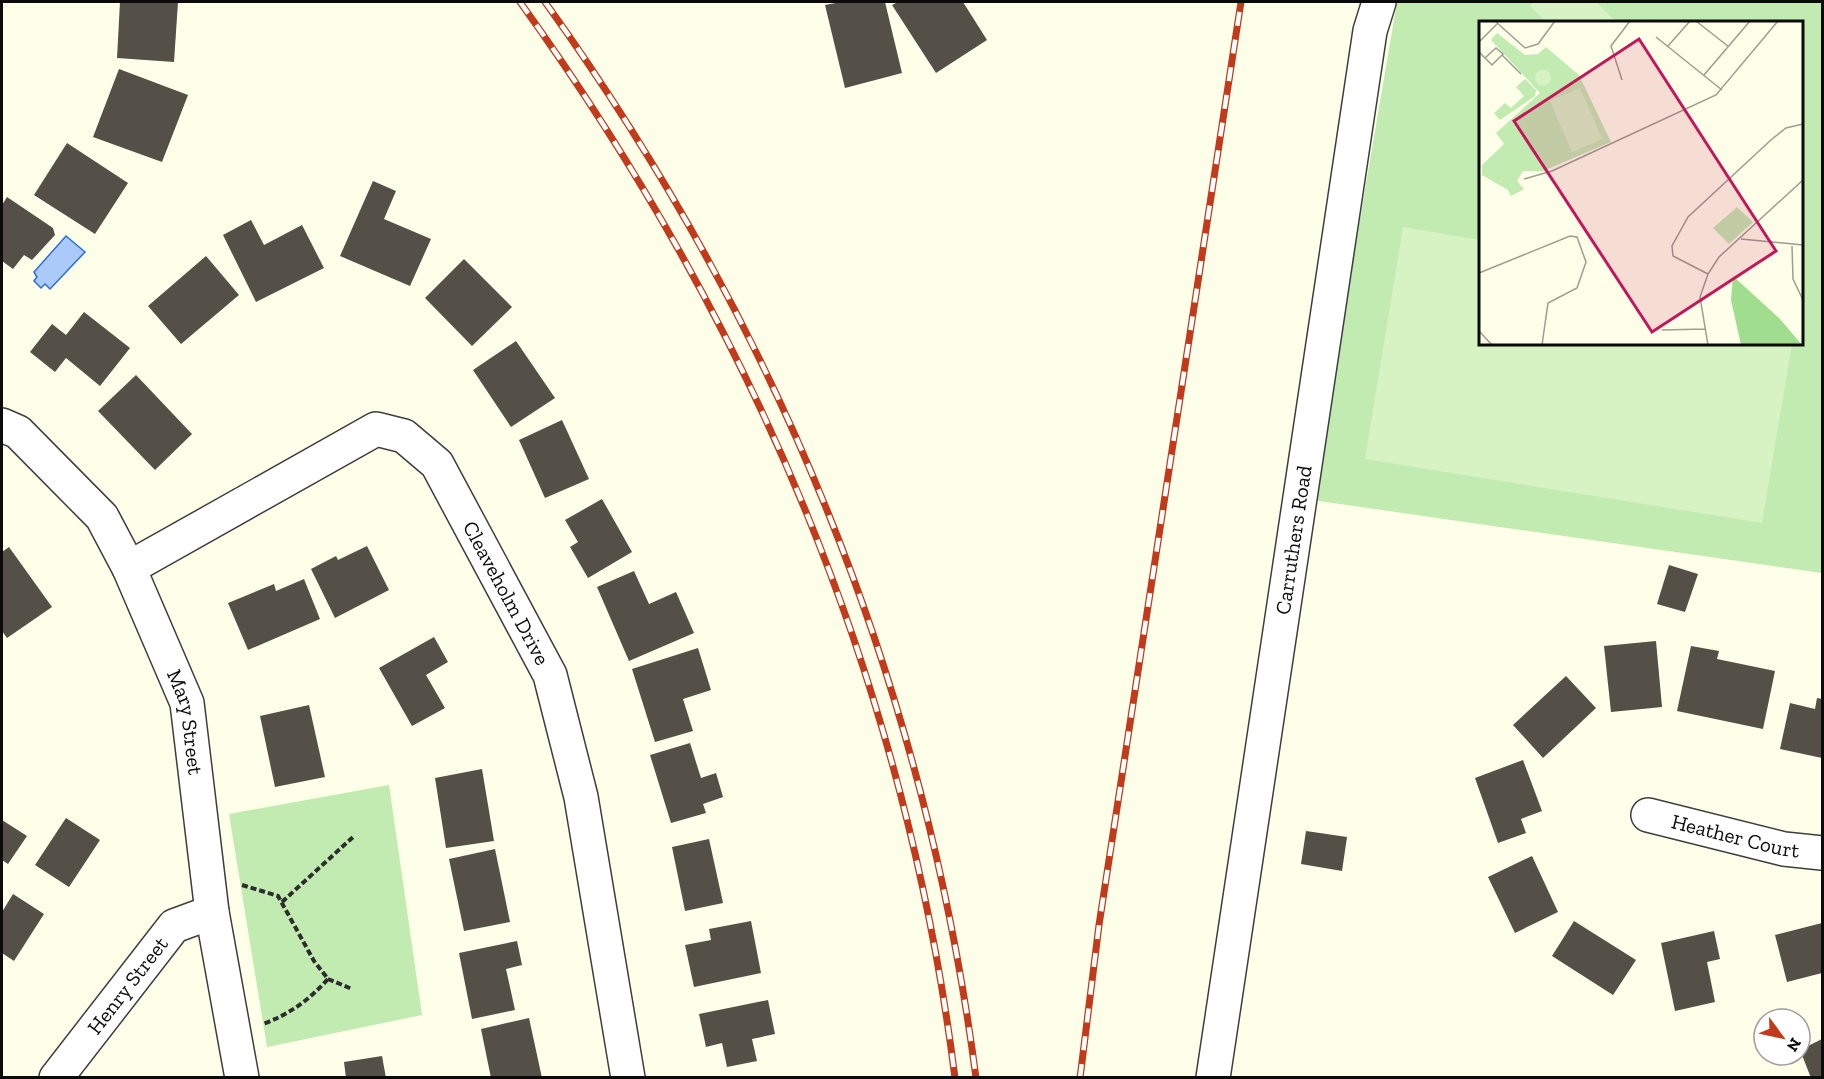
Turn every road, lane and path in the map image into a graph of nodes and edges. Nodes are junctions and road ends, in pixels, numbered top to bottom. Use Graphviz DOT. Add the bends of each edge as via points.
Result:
graph roads {
  1 [pos="1379,2"];
  2 [pos="2,425"];
  3 [pos="129,568"];
  4 [pos="1648,815"];
  5 [pos="353,837"];
  6 [pos="1822,853"];
  7 [pos="207,874"];
  8 [pos="282,902"];
  9 [pos="212,912"];
  10 [pos="328,979"];
  11 [pos="352,989"];
  12 [pos="234,1034"];
  13 [pos="56,1077"];
  14 [pos="242,1077"];
  15 [pos="628,1077"];
  16 [pos="1213,1077"];
  1 -- 16 [label="street, Carruthers Road" via="1370,31"];
  2 -- 3 [label="street, Mary Street" via="18,432 102,517"];
  3 -- 7 [label="street, Mary Street" via="187,703"];
  3 -- 15 [label="street, Cleaveholm Drive" via="376,429 405,436 437,464 550,675 581,797"];
  4 -- 6 [label="street, Heather Court" via="1784,849"];
  5 -- 8 [label="path"];
  7 -- 8 [label="path" via="278,896"];
  7 -- 9 [label="street, Mary Street"];
  8 -- 10 [label="path"];
  9 -- 12 [label="street, Mary Street"];
  9 -- 13 [label="street, Henry Street" via="174,926"];
  10 -- 11 [label="path"];
  10 -- 12 [label="path" via="286,1016"];
  12 -- 14 [label="street, Mary Street"];
}
